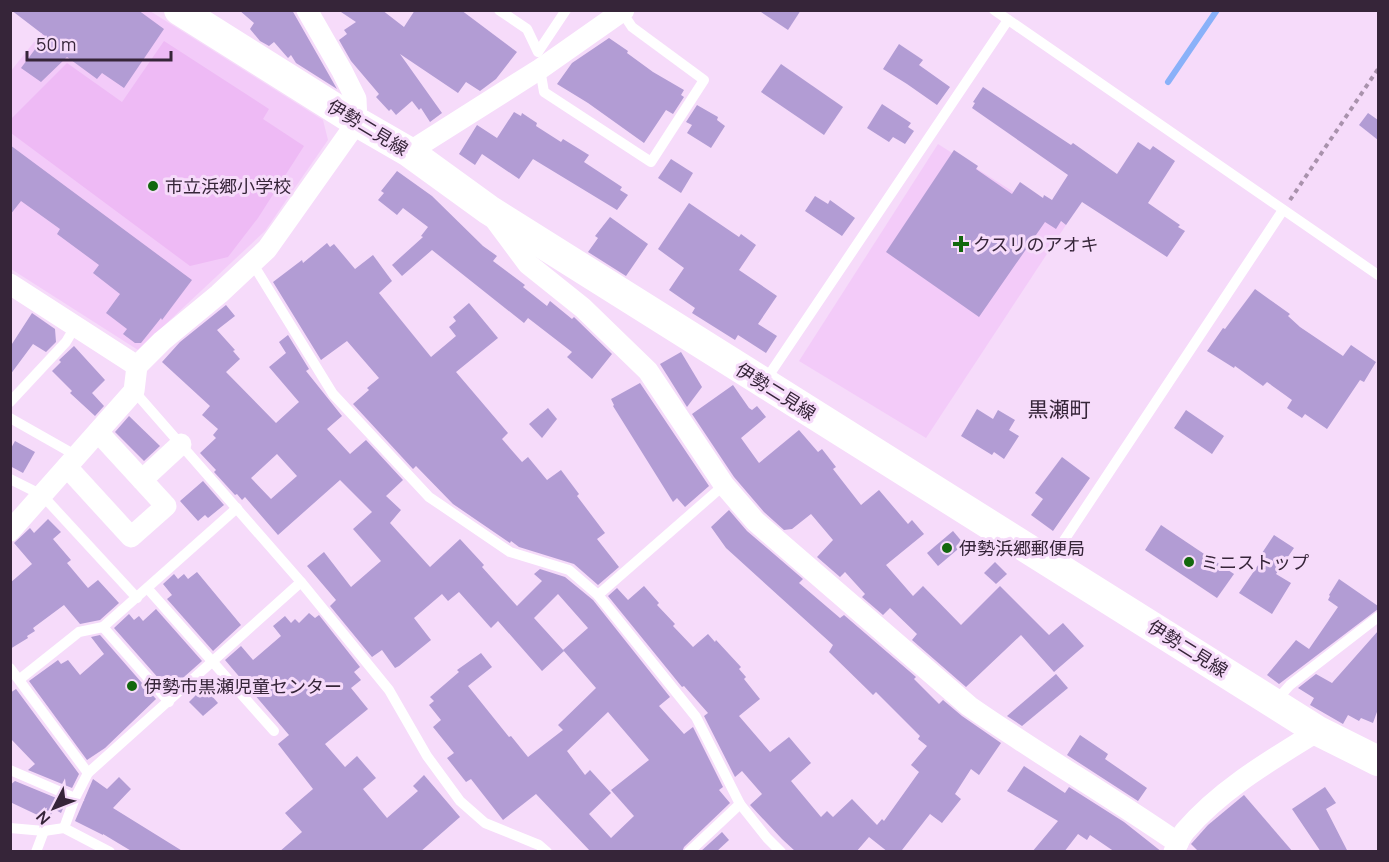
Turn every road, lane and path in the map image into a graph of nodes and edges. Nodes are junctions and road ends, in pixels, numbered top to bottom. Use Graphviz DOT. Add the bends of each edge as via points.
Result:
graph roads {
  1 [pos="179,10"];
  2 [pos="307,10"];
  3 [pos="499,10"];
  4 [pos="566,10"];
  5 [pos="994,10"];
  6 [pos="623,11"];
  7 [pos="1008,20"];
  8 [pos="539,60"];
  9 [pos="1378,69"];
  10 [pos="357,122"];
  11 [pos="410,152"];
  12 [pos="489,210"];
  13 [pos="1283,210"];
  14 [pos="253,264"];
  15 [pos="1378,274"];
  16 [pos="10,284"];
  17 [pos="76,325"];
  18 [pos="137,366"];
  19 [pos="763,383"];
  20 [pos="134,391"];
  21 [pos="10,402"];
  22 [pos="10,418"];
  23 [pos="98,432"];
  24 [pos="181,444"];
  25 [pos="72,461"];
  26 [pos="10,478"];
  27 [pos="142,480"];
  28 [pos="724,484"];
  29 [pos="42,495"];
  30 [pos="237,508"];
  31 [pos="10,531"];
  32 [pos="1049,563"];
  33 [pos="301,582"];
  34 [pos="148,589"];
  35 [pos="598,596"];
  36 [pos="137,598"];
  37 [pos="1378,617"];
  38 [pos="103,627"];
  39 [pos="211,662"];
  40 [pos="11,670"];
  41 [pos="20,679"];
  42 [pos="169,702"];
  43 [pos="1275,702"];
  44 [pos="274,731"];
  45 [pos="1318,731"];
  46 [pos="1378,761"];
  47 [pos="10,770"];
  48 [pos="88,773"];
  49 [pos="75,798"];
  50 [pos="740,804"];
  51 [pos="10,828"];
  52 [pos="64,828"];
  53 [pos="44,831"];
  54 [pos="1180,849"];
  55 [pos="36,852"];
  56 [pos="110,852"];
  57 [pos="547,852"];
  58 [pos="689,852"];
  59 [pos="781,852"];
  1 -- 10 [label="main road, 伊勢二見線"];
  2 -- 10 [label="street" via="356,99"];
  3 -- 8 [label="lane" via="527,29"];
  4 -- 8 [label="lane"];
  5 -- 7 [label="lane"];
  6 -- 8 [label="street"];
  6 -- 8 [label="lane" via="632,27 704,80 651,162 544,92"];
  7 -- 13 [label="lane"];
  7 -- 19 [label="lane"];
  8 -- 11 [label="street"];
  9 -- 13 [label="path"];
  10 -- 11 [label="main road, 伊勢二見線"];
  10 -- 14 [label="street"];
  11 -- 12 [label="main road, 伊勢二見線"];
  12 -- 19 [label="main road, 伊勢二見線"];
  12 -- 28 [label="street" via="528,264 583,308 648,372"];
  13 -- 15 [label="lane"];
  13 -- 32 [label="lane"];
  14 -- 18 [label="street"];
  14 -- 35 [label="lane" via="333,394 429,497 510,552 569,570"];
  16 -- 17 [label="street"];
  17 -- 18 [label="street"];
  17 -- 21 [label="lane" via="66,342"];
  18 -- 20 [label="street"];
  19 -- 32 [label="main road, 伊勢二見線"];
  20 -- 23 [label="street"];
  20 -- 24 [label="lane"];
  22 -- 25 [label="lane"];
  23 -- 25 [label="street"];
  23 -- 27 [label="street"];
  24 -- 27 [label="street"];
  24 -- 30 [label="lane"];
  25 -- 27 [label="street" via="131,537 166,506"];
  25 -- 29 [label="street"];
  26 -- 29 [label="lane"];
  28 -- 35 [label="lane"];
  28 -- 54 [label="street" via="755,521 969,706 1133,812"];
  29 -- 31 [label="street"];
  29 -- 36 [label="lane"];
  30 -- 33 [label="lane"];
  30 -- 34 [label="lane"];
  32 -- 43 [label="main road, 伊勢二見線"];
  33 -- 39 [label="lane"];
  33 -- 57 [label="lane" via="389,690 427,756 460,801 485,823"];
  34 -- 36 [label="lane"];
  34 -- 39 [label="lane"];
  35 -- 50 [label="lane" via="696,717"];
  36 -- 38 [label="lane"];
  37 -- 43 [label="lane" via="1290,685"];
  38 -- 41 [label="lane" via="79,632"];
  38 -- 42 [label="lane"];
  39 -- 42 [label="lane"];
  39 -- 44 [label="lane"];
  40 -- 41 [label="lane"];
  41 -- 48 [label="lane"];
  42 -- 48 [label="lane"];
  43 -- 45 [label="main road, 伊勢二見線"];
  45 -- 46 [label="main road, 伊勢二見線"];
  45 -- 54 [label="street" via="1239,783 1183,833"];
  47 -- 49 [label="lane"];
  48 -- 49 [label="lane"];
  49 -- 52 [label="lane"];
  50 -- 58 [label="lane"];
  50 -- 59 [label="lane"];
  51 -- 53 [label="lane"];
  52 -- 53 [label="lane"];
  52 -- 56 [label="lane"];
  53 -- 55 [label="lane"];
}
